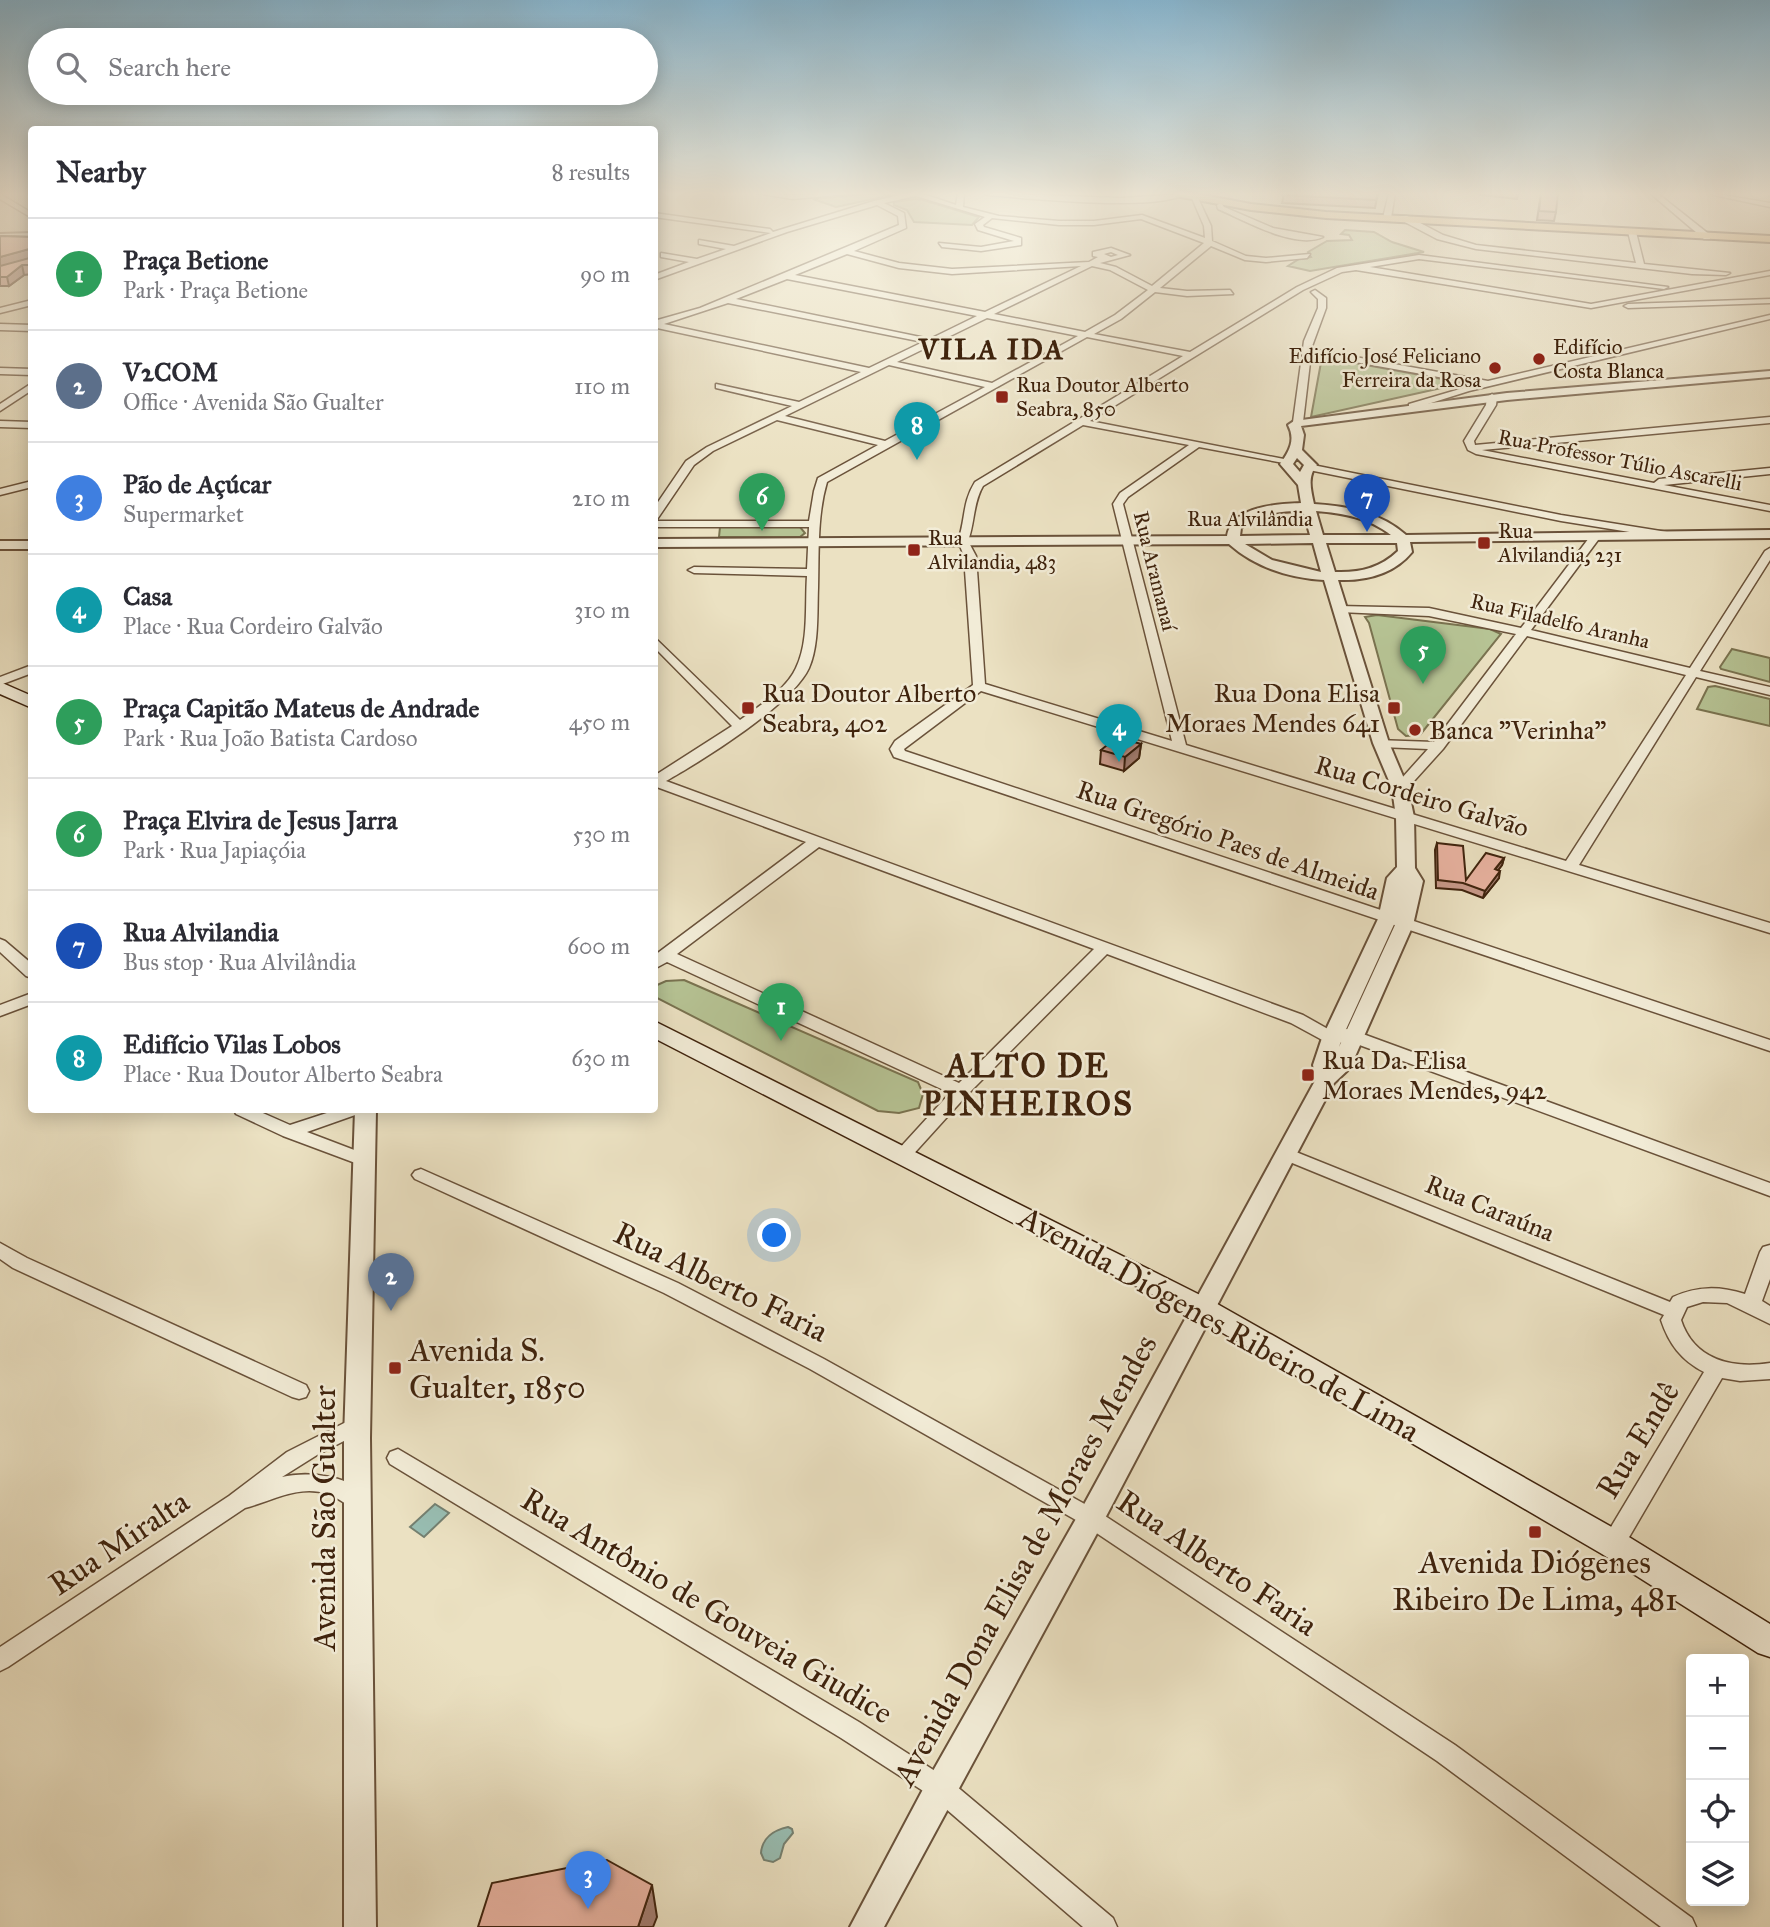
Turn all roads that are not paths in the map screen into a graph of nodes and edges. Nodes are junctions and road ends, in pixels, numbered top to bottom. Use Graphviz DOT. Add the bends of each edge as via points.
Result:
graph roads {
  1 [pos="769,283"];
  2 [pos="822,283"];
  3 [pos="1051,283"];
  4 [pos="1141,283"];
  5 [pos="1161,283"];
  6 [pos="1317,283"];
  7 [pos="1326,283"];
  8 [pos="1451,283"];
  9 [pos="1630,283"];
  10 [pos="1712,283"];
  11 [pos="1153,289"];
  12 [pos="1680,289"];
  13 [pos="1308,290"];
  14 [pos="1230,292"];
  15 [pos="728,300"];
  16 [pos="1770,302"];
  17 [pos="28,303"];
  18 [pos="1591,306"];
  19 [pos="0,311"];
  20 [pos="986,315"];
  21 [pos="1770,317"];
  22 [pos="658,324"];
  23 [pos="658,326"];
  24 [pos="0,327"];
  25 [pos="28,328"];
  26 [pos="1087,335"];
  27 [pos="929,341"];
  28 [pos="1307,351"];
  29 [pos="1190,355"];
  30 [pos="887,362"];
  31 [pos="0,371"];
  32 [pos="868,371"];
  33 [pos="28,372"];
  34 [pos="1770,374"];
  35 [pos="1493,383"];
  36 [pos="719,386"];
  37 [pos="993,386"];
  38 [pos="28,389"];
  39 [pos="1480,398"];
  40 [pos="800,405"];
  41 [pos="0,408"];
  42 [pos="776,417"];
  43 [pos="1770,420"];
  44 [pos="1082,422"];
  45 [pos="0,424"];
  46 [pos="28,425"];
  47 [pos="1306,426"];
  48 [pos="1198,443"];
  49 [pos="885,444"];
  50 [pos="1471,448"];
  51 [pos="1298,463"];
  52 [pos="1770,471"];
  53 [pos="1639,484"];
  54 [pos="28,485"];
  55 [pos="0,492"];
  56 [pos="1308,507"];
  57 [pos="1770,508"];
  58 [pos="658,510"];
  59 [pos="1562,518"];
  60 [pos="658,524"];
  61 [pos="815,524"];
  62 [pos="1770,534"];
  63 [pos="1668,535"];
  64 [pos="1584,536"];
  65 [pos="1403,539"];
  66 [pos="1128,540"];
  67 [pos="1233,540"];
  68 [pos="1318,540"];
  69 [pos="970,541"];
  70 [pos="815,542"];
  71 [pos="658,543"];
  72 [pos="0,545"];
  73 [pos="28,545"];
  74 [pos="1585,551"];
  75 [pos="1770,551"];
  76 [pos="694,570"];
  77 [pos="813,573"];
  78 [pos="1329,576"];
  79 [pos="1339,609"];
  80 [pos="1525,631"];
  81 [pos="658,644"];
  82 [pos="28,670"];
  83 [pos="1694,672"];
  84 [pos="0,681"];
  85 [pos="979,686"];
  86 [pos="0,687"];
  87 [pos="1770,691"];
  88 [pos="28,701"];
  89 [pos="739,726"];
  90 [pos="1381,743"];
  91 [pos="1438,746"];
  92 [pos="1180,747"];
  93 [pos="658,779"];
  94 [pos="658,782"];
  95 [pos="1400,788"];
  96 [pos="1405,817"];
  97 [pos="816,842"];
  98 [pos="1570,867"];
  99 [pos="1395,922"];
  100 [pos="1768,924"];
  101 [pos="0,944"];
  102 [pos="1105,947"];
  103 [pos="660,960"];
  104 [pos="28,969"];
  105 [pos="28,1000"];
  106 [pos="0,1011"];
  107 [pos="658,1030"];
  108 [pos="1341,1035"];
  109 [pos="1770,1046"];
  110 [pos="961,1091"];
  111 [pos="249,1113"];
  112 [pos="343,1113"];
  113 [pos="365,1113"];
  114 [pos="289,1132"];
  115 [pos="1286,1154"];
  116 [pos="903,1155"];
  117 [pos="364,1160"];
  118 [pos="421,1175"];
  119 [pos="1770,1190"];
  120 [pos="0,1250"];
  121 [pos="1770,1252"];
  122 [pos="1751,1304"];
  123 [pos="1202,1308"];
  124 [pos="1674,1311"];
  125 [pos="1770,1317"];
  126 [pos="1717,1368"];
  127 [pos="1770,1371"];
  128 [pos="299,1391"];
  129 [pos="358,1424"];
  130 [pos="398,1458"];
  131 [pos="358,1501"];
  132 [pos="237,1502"];
  133 [pos="1091,1518"];
  134 [pos="1613,1544"];
  135 [pos="1770,1642"];
  136 [pos="0,1660"];
  137 [pos="940,1788"];
  138 [pos="360,1927"];
  139 [pos="866,1927"];
  140 [pos="1104,1927"];
  141 [pos="1683,1927"];
  1 -- 15 [label="street"];
  2 -- 20 [label="street"];
  3 -- 20 [label="street"];
  4 -- 11 [label="street"];
  5 -- 11 [label="street"];
  6 -- 13 [label="street"];
  7 -- 13 [label="street" via="1325,288"];
  8 -- 18 [label="street"];
  9 -- 12 [label="street"];
  10 -- 12 [label="street"];
  11 -- 14 [label="street"];
  11 -- 26 [label="street"];
  12 -- 18 [label="street"];
  13 -- 28 [label="street" via="1322,298 1322,308"];
  13 -- 29 [label="street" via="1287,297"];
  15 -- 22 [label="street"];
  15 -- 27 [label="street"];
  16 -- 18 [label="street"];
  17 -- 19 [label="street"];
  20 -- 26 [label="street"];
  20 -- 27 [label="street"];
  21 -- 35 [label="street"];
  23 -- 32 [label="street"];
  24 -- 25 [label="street"];
  26 -- 29 [label="street"];
  26 -- 37 [label="street"];
  27 -- 30 [label="street"];
  28 -- 35 [label="street"];
  28 -- 47 [label="street"];
  29 -- 44 [label="street"];
  30 -- 32 [label="street"];
  30 -- 37 [label="street"];
  31 -- 33 [label="street"];
  32 -- 40 [label="street"];
  34 -- 39 [label="street"];
  35 -- 39 [label="street"];
  36 -- 40 [label="street"];
  37 -- 49 [label="street"];
  38 -- 41 [label="street"];
  39 -- 47 [label="street"];
  39 -- 50 [label="street, Rua Professor Túlio Ascarelli"];
  40 -- 42 [label="street"];
  42 -- 49 [label="street"];
  42 -- 58 [label="street" via="690,463"];
  43 -- 50 [label="street"];
  44 -- 48 [label="street"];
  44 -- 69 [label="street" via="979,484 970,500"];
  45 -- 46 [label="street"];
  47 -- 51 [label="street, Avenida Dona Elisa de Moraes Mendes"];
  48 -- 51 [label="street"];
  48 -- 66 [label="street, Rua Aramanaí" via="1120,500"];
  49 -- 61 [label="street" via="822,480"];
  50 -- 53 [label="street, Rua Professor Túlio Ascarelli" via="1496,457"];
  51 -- 56 [label="street, Avenida Dona Elisa de Moraes Mendes"];
  51 -- 59 [label="street"];
  52 -- 53 [label="street"];
  53 -- 57 [label="street, Rua Professor Túlio Ascarelli"];
  54 -- 55 [label="street"];
  56 -- 65 [label="street" via="1367,517"];
  56 -- 67 [label="street" via="1250,516 1235,527"];
  56 -- 68 [label="street, Avenida Dona Elisa de Moraes Mendes"];
  59 -- 63 [label="street"];
  59 -- 64 [label="street"];
  60 -- 61 [label="street"];
  61 -- 70 [label="street"];
  62 -- 63 [label="street, Rua Alvilândia"];
  63 -- 64 [label="street, Rua Alvilândia"];
  64 -- 65 [label="street, Rua Alvilândia"];
  64 -- 74 [label="street"];
  64 -- 74 [label="street"];
  65 -- 68 [label="street, Rua Alvilândia"];
  65 -- 78 [label="street" via="1405,552 1395,563 1374,571"];
  66 -- 67 [label="street, Rua Alvilândia"];
  66 -- 69 [label="street, Rua Alvilândia"];
  66 -- 92 [label="street, Rua Aramanaí"];
  67 -- 68 [label="street, Rua Alvilândia"];
  67 -- 78 [label="street" via="1241,550 1277,568"];
  68 -- 78 [label="street, Avenida Dona Elisa de Moraes Mendes"];
  69 -- 70 [label="street, Rua Alvilândia"];
  69 -- 85 [label="street"];
  70 -- 71 [label="street, Rua Alvilândia"];
  70 -- 77 [label="street"];
  72 -- 73 [label="street"];
  74 -- 80 [label="street"];
  75 -- 83 [label="street"];
  76 -- 77 [label="street"];
  77 -- 89 [label="street" via="804,668 784,691"];
  78 -- 79 [label="street, Avenida Dona Elisa de Moraes Mendes"];
  79 -- 80 [label="street, Rua Filadelfo Aranha" via="1429,612"];
  79 -- 90 [label="street, Avenida Dona Elisa de Moraes Mendes"];
  80 -- 83 [label="street, Rua Filadelfo Aranha"];
  80 -- 91 [label="street"];
  81 -- 89 [label="street"];
  82 -- 84 [label="street"];
  83 -- 87 [label="street, Rua Filadelfo Aranha"];
  83 -- 98 [label="street"];
  85 -- 92 [label="street, Rua Cordeiro Galvão"];
  85 -- 99 [label="street, Rua Gregório Paes de Almeida" via="900,744 899,754"];
  86 -- 88 [label="main road"];
  89 -- 93 [label="street" via="694,760"];
  90 -- 91 [label="street"];
  90 -- 95 [label="street, Avenida Dona Elisa de Moraes Mendes"];
  91 -- 95 [label="street"];
  92 -- 96 [label="street, Rua Cordeiro Galvão"];
  94 -- 97 [label="street"];
  95 -- 96 [label="street, Avenida Dona Elisa de Moraes Mendes"];
  96 -- 98 [label="street, Rua Cordeiro Galvão"];
  96 -- 99 [label="street, Avenida Dona Elisa de Moraes Mendes" via="1406,868 1396,878"];
  97 -- 102 [label="street"];
  97 -- 103 [label="street"];
  98 -- 100 [label="street, Rua Cordeiro Galvão"];
  99 -- 108 [label="street, Avenida Dona Elisa de Moraes Mendes"];
  99 -- 109 [label="street, Rua Gregório Paes de Almeida"];
  101 -- 104 [label="street"];
  102 -- 108 [label="street"];
  102 -- 110 [label="street"];
  103 -- 110 [label="street"];
  105 -- 106 [label="street"];
  107 -- 116 [label="main road, Avenida Diógenes Ribeiro de Lima"];
  108 -- 115 [label="street, Avenida Dona Elisa de Moraes Mendes" via="1339,1068 1326,1079"];
  108 -- 119 [label="street"];
  110 -- 116 [label="street"];
  111 -- 114 [label="street"];
  112 -- 114 [label="street"];
  113 -- 117 [label="street, Avenida São Gualter"];
  114 -- 117 [label="street"];
  115 -- 123 [label="street, Avenida Dona Elisa de Moraes Mendes"];
  115 -- 124 [label="street, Rua Caraúna"];
  116 -- 123 [label="main road, Avenida Diógenes Ribeiro de Lima"];
  117 -- 129 [label="street, Avenida São Gualter"];
  118 -- 133 [label="street, Rua Alberto Faria" via="671,1288"];
  120 -- 128 [label="street"];
  121 -- 122 [label="street"];
  122 -- 124 [label="street" via="1704,1294 1680,1302"];
  122 -- 125 [label="street"];
  123 -- 133 [label="street, Avenida Dona Elisa de Moraes Mendes"];
  123 -- 134 [label="main road, Avenida Diógenes Ribeiro de Lima"];
  124 -- 126 [label="street" via="1671,1320 1679,1342"];
  126 -- 127 [label="street" via="1745,1374"];
  126 -- 134 [label="street, Rua Endê"];
  129 -- 131 [label="street, Avenida São Gualter"];
  129 -- 132 [label="street, Rua Miralta" via="291,1458"];
  130 -- 137 [label="street, Rua Antônio de Gouveia Giudice"];
  131 -- 132 [label="street, Rua Miralta" via="342,1489 309,1482 278,1486"];
  131 -- 138 [label="street, Avenida São Gualter"];
  132 -- 136 [label="street, Rua Miralta"];
  133 -- 137 [label="street, Avenida Dona Elisa de Moraes Mendes"];
  133 -- 141 [label="street, Rua Alberto Faria" via="1446,1753"];
  134 -- 135 [label="main road, Avenida Diógenes Ribeiro de Lima"];
  137 -- 139 [label="street, Avenida Dona Elisa de Moraes Mendes"];
  137 -- 140 [label="street, Rua Antônio de Gouveia Giudice"];
}
